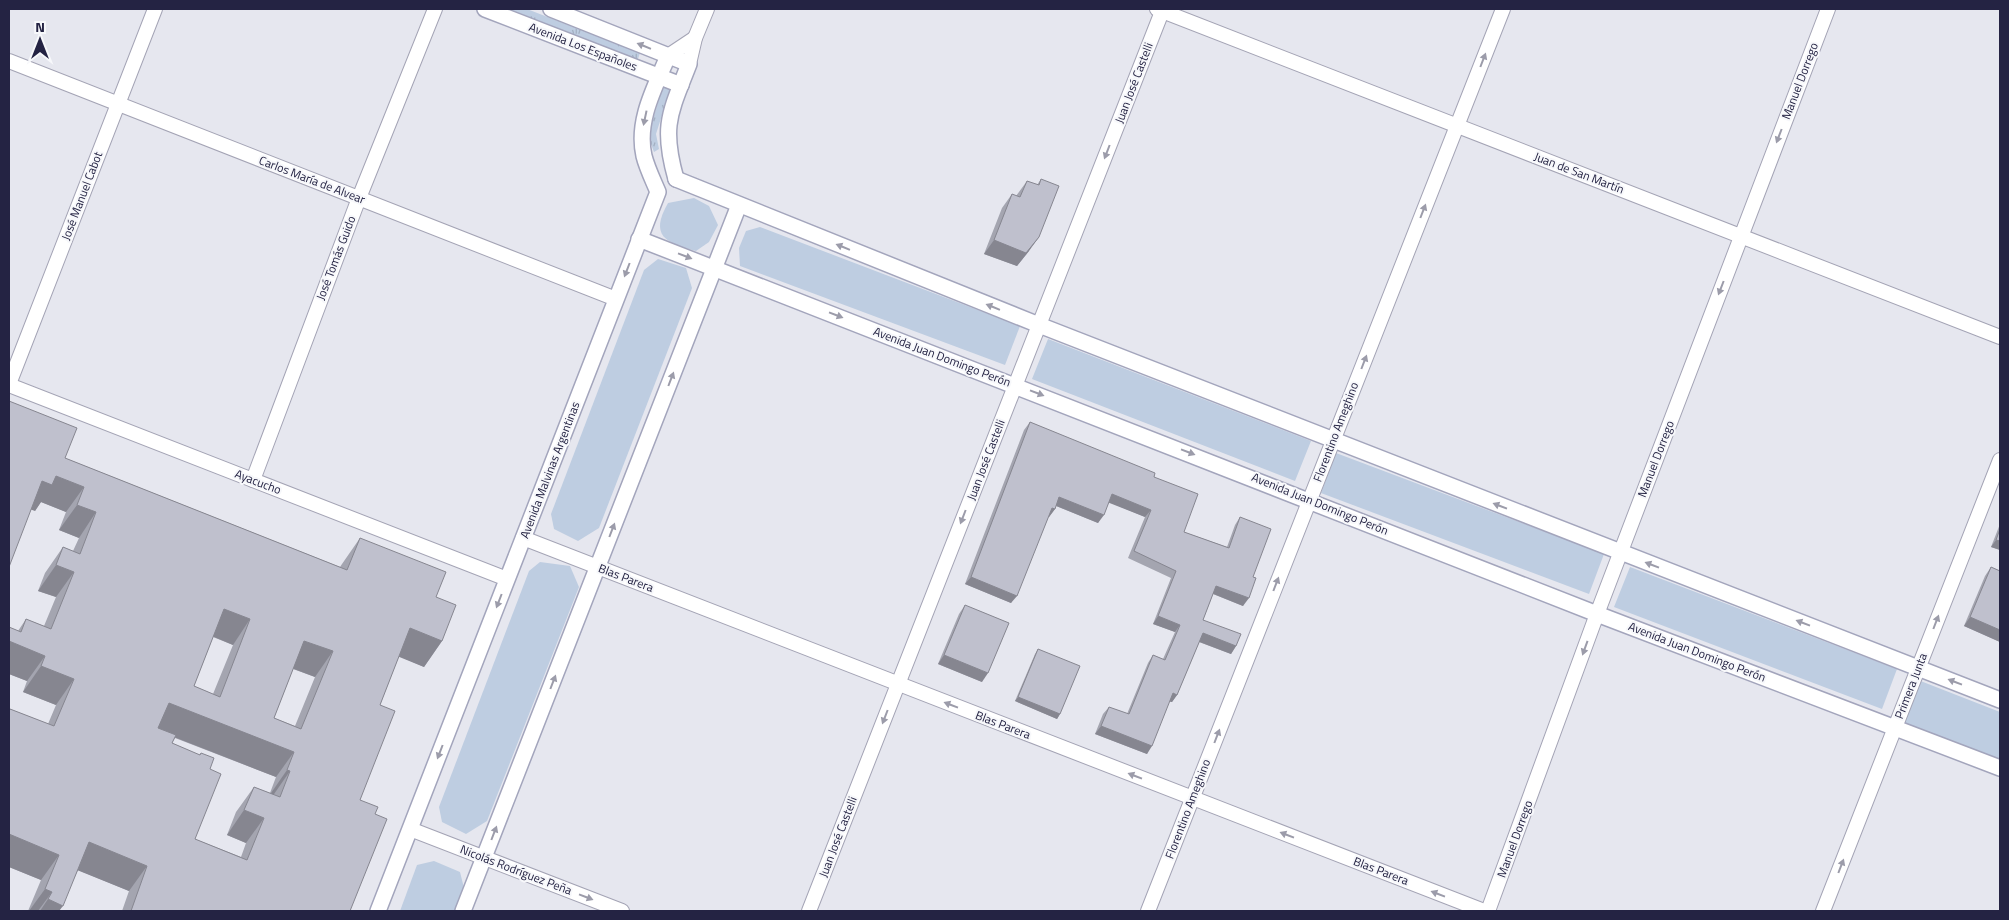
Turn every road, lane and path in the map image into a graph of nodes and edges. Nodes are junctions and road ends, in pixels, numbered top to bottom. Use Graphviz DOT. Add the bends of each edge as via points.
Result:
graph roads {
  1 [pos="155,9"];
  2 [pos="435,9"];
  3 [pos="485,9"];
  4 [pos="551,9"];
  5 [pos="707,9"];
  6 [pos="1161,9"];
  7 [pos="1503,9"];
  8 [pos="1828,9"];
  9 [pos="695,38"];
  10 [pos="668,56"];
  11 [pos="9,62"];
  12 [pos="689,64"];
  13 [pos="659,77"];
  14 [pos="681,85"];
  15 [pos="118,104"];
  16 [pos="1457,125"];
  17 [pos="676,179"];
  18 [pos="658,192"];
  19 [pos="359,198"];
  20 [pos="739,205"];
  21 [pos="1741,236"];
  22 [pos="640,239"];
  23 [pos="714,268"];
  24 [pos="616,299"];
  25 [pos="1039,325"];
  26 [pos="2000,337"];
  27 [pos="9,384"];
  28 [pos="1015,385"];
  29 [pos="1333,440"];
  30 [pos="2000,460"];
  31 [pos="253,480"];
  32 [pos="1310,500"];
  33 [pos="523,538"];
  34 [pos="1620,553"];
  35 [pos="598,567"];
  36 [pos="507,579"];
  37 [pos="1597,614"];
  38 [pos="1918,668"];
  39 [pos="898,684"];
  40 [pos="2000,700"];
  41 [pos="1895,727"];
  42 [pos="2000,768"];
  43 [pos="1192,798"];
  44 [pos="410,829"];
  45 [pos="484,858"];
  46 [pos="378,911"];
  47 [pos="463,911"];
  48 [pos="622,911"];
  49 [pos="808,911"];
  50 [pos="1148,911"];
  51 [pos="1484,911"];
  52 [pos="1488,911"];
  53 [pos="1823,911"];
  1 -- 15 [label="street, José Manuel Cabot"];
  2 -- 19 [label="street, José Tomás Guido"];
  3 -- 13 [label="main road, Avenida Los Españoles"];
  10 -- 4 [label="main road, Avenida Los Españoles, one-way"];
  5 -- 9 [label="street"];
  6 -- 16 [label="street, Juan de San Martín"];
  6 -- 25 [label="street, Juan José Castelli, one-way"];
  16 -- 7 [label="street, Florentino Ameghino, one-way"];
  8 -- 21 [label="street, Manuel Dorrego, one-way"];
  9 -- 10 [label="street"];
  9 -- 12 [label="street"];
  10 -- 12 [label="main road, Avenida Los Españoles"];
  10 -- 13 [label="main road"];
  11 -- 15 [label="street, Carlos María de Alvear"];
  12 -- 14 [label="main road"];
  13 -- 14 [label="main road, Avenida Los Españoles"];
  13 -- 18 [label="main road, one-way" via="646,110 642,133 644,156"];
  14 -- 17 [label="main road" via="670,113 667,134"];
  15 -- 19 [label="street, Carlos María de Alvear"];
  15 -- 27 [label="street, José Manuel Cabot"];
  16 -- 21 [label="street, Juan de San Martín"];
  29 -- 16 [label="street, Florentino Ameghino, one-way"];
  17 -- 18 [label="main road"];
  17 -- 20 [label="main road"];
  18 -- 22 [label="main road, Avenida Malvinas Argentinas"];
  19 -- 24 [label="street, Carlos María de Alvear"];
  19 -- 31 [label="street, José Tomás Guido"];
  20 -- 23 [label="main road"];
  25 -- 20 [label="main road, one-way"];
  21 -- 26 [label="street, Juan de San Martín"];
  21 -- 34 [label="street, Manuel Dorrego, one-way"];
  22 -- 23 [label="main road, Avenida Juan Domingo Perón, one-way"];
  22 -- 24 [label="main road, Avenida Malvinas Argentinas, one-way"];
  23 -- 28 [label="main road, Avenida Juan Domingo Perón, one-way"];
  35 -- 23 [label="main road, one-way"];
  24 -- 33 [label="main road, Avenida Malvinas Argentinas"];
  25 -- 28 [label="street, Juan José Castelli"];
  25 -- 29 [label="main road"];
  27 -- 31 [label="street, Ayacucho"];
  28 -- 32 [label="main road, Avenida Juan Domingo Perón, one-way"];
  28 -- 39 [label="street, Juan José Castelli, one-way"];
  29 -- 32 [label="street, Florentino Ameghino"];
  34 -- 29 [label="main road, one-way"];
  38 -- 30 [label="street, Primera Junta, one-way"];
  31 -- 36 [label="street, Ayacucho"];
  32 -- 37 [label="main road, Avenida Juan Domingo Perón"];
  43 -- 32 [label="street, Florentino Ameghino, one-way"];
  33 -- 35 [label="street, Blas Parera"];
  33 -- 36 [label="main road, Avenida Malvinas Argentinas"];
  34 -- 37 [label="street, Manuel Dorrego"];
  38 -- 34 [label="main road, one-way"];
  35 -- 39 [label="street, Blas Parera"];
  45 -- 35 [label="main road, one-way"];
  36 -- 44 [label="main road, Avenida Malvinas Argentinas, one-way"];
  37 -- 41 [label="main road, Avenida Juan Domingo Perón"];
  37 -- 52 [label="street, Manuel Dorrego, one-way"];
  40 -- 38 [label="main road, one-way"];
  38 -- 41 [label="street, Primera Junta"];
  43 -- 39 [label="street, Blas Parera, one-way"];
  39 -- 49 [label="street, Juan José Castelli, one-way"];
  41 -- 42 [label="main road, Avenida Juan Domingo Perón"];
  53 -- 41 [label="street, Primera Junta, one-way"];
  43 -- 50 [label="street, Florentino Ameghino"];
  51 -- 43 [label="street, Blas Parera, one-way"];
  44 -- 45 [label="street, Nicolás Rodríguez Peña"];
  44 -- 46 [label="main road, Avenida Malvinas Argentinas"];
  45 -- 47 [label="main road"];
  45 -- 48 [label="street, Nicolás Rodríguez Peña, one-way"];
}
